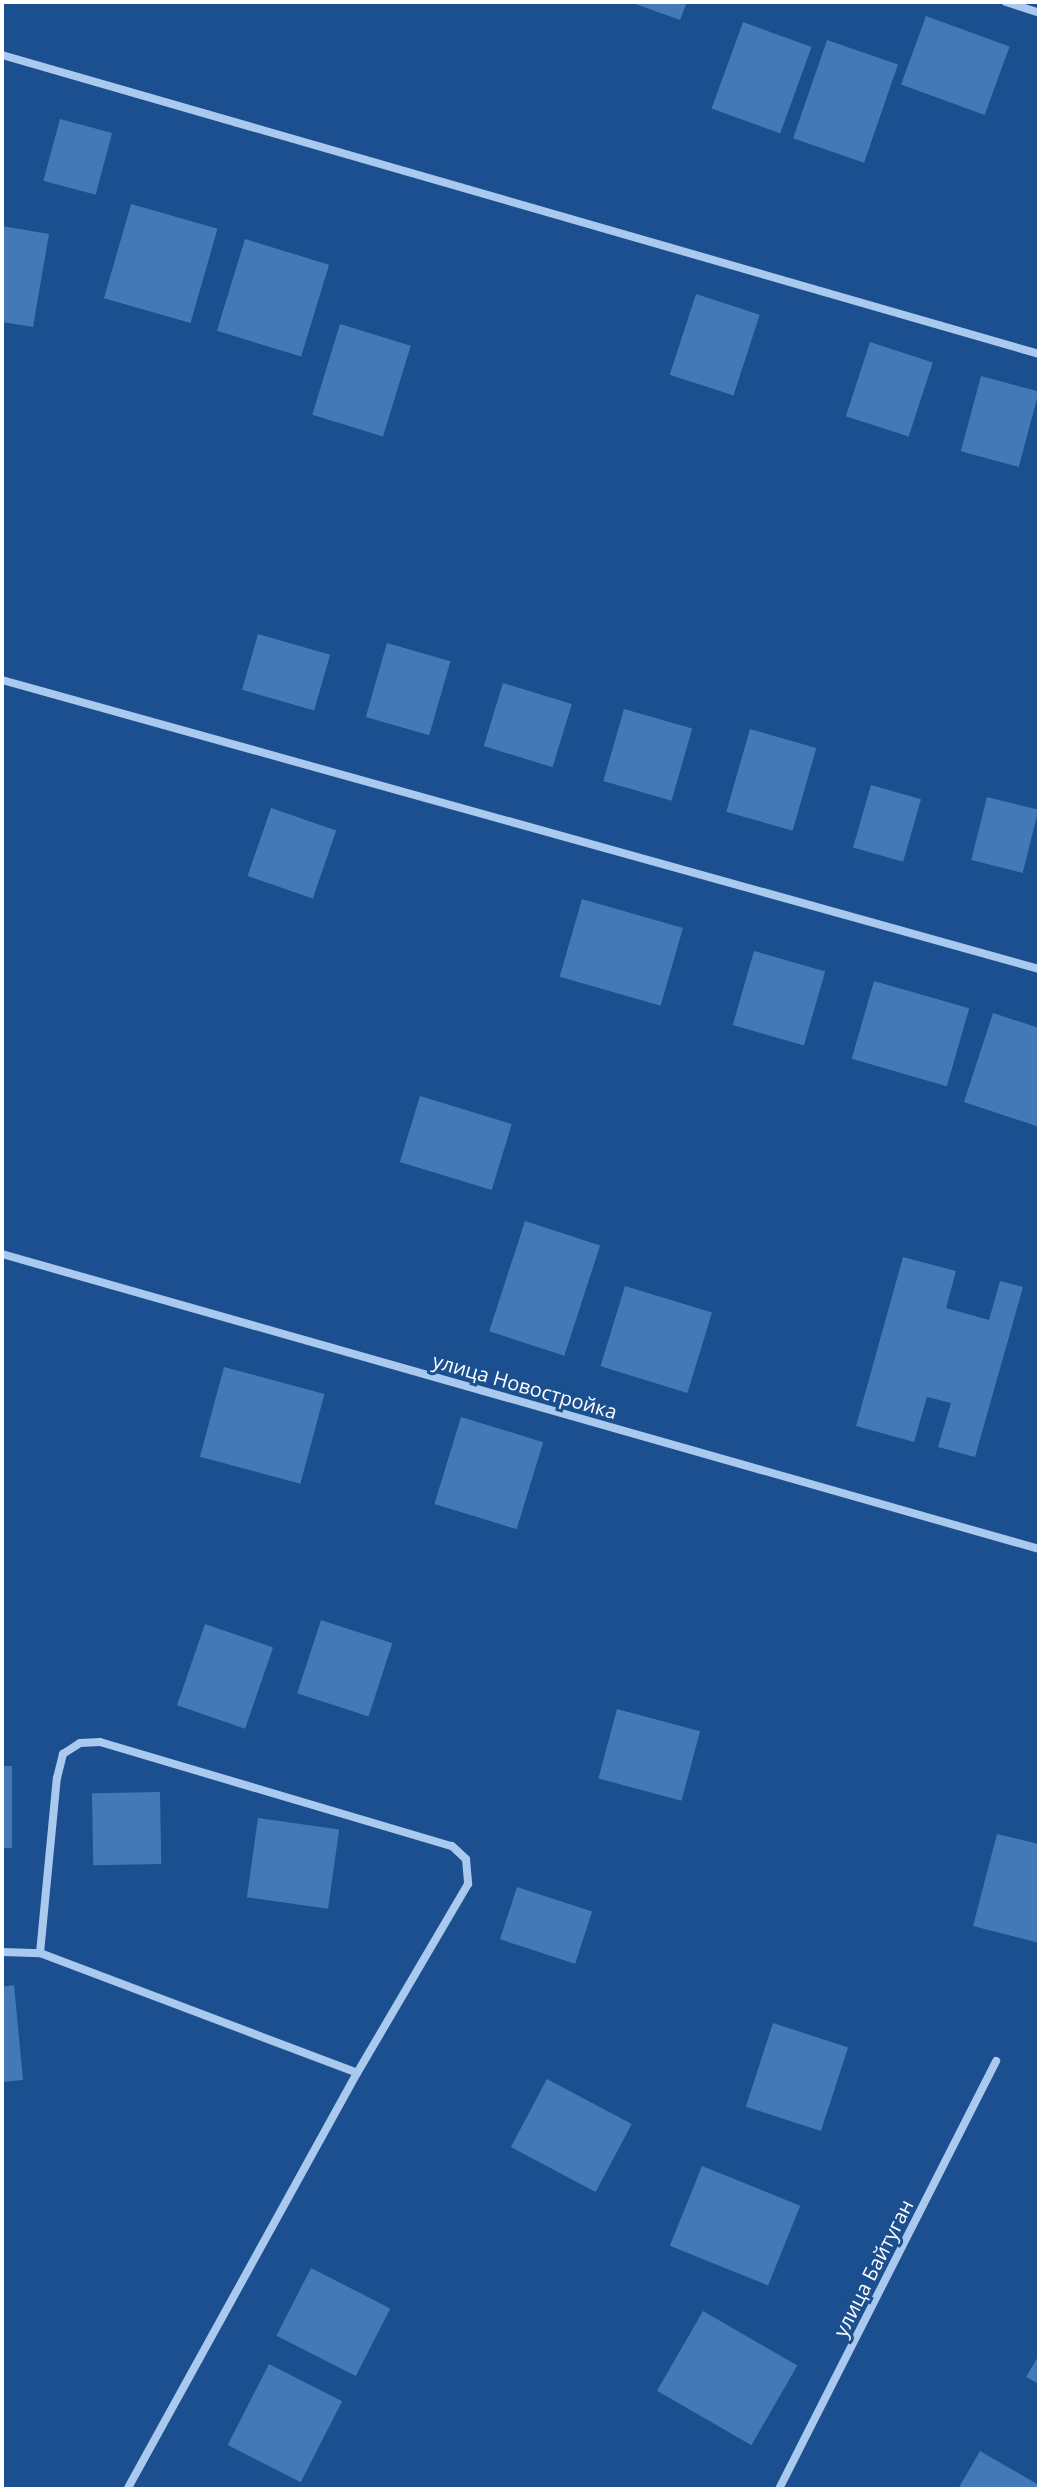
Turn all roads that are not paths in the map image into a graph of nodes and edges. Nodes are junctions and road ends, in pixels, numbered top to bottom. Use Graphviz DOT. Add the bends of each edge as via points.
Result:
graph roads {
  1 [pos="1006,2"];
  2 [pos="1039,13"];
  3 [pos="2,55"];
  4 [pos="1039,354"];
  5 [pos="2,680"];
  6 [pos="1039,969"];
  7 [pos="2,1254"];
  8 [pos="1039,1549"];
  9 [pos="2,1952"];
  10 [pos="40,1953"];
  11 [pos="996,2061"];
  12 [pos="357,2073"];
  13 [pos="127,2489"];
  14 [pos="779,2489"];
  1 -- 2 [label="street"];
  3 -- 4 [label="street"];
  5 -- 6 [label="street"];
  7 -- 8 [label="street, улица Новостройка"];
  9 -- 10 [label="street"];
  10 -- 12 [label="street"];
  10 -- 12 [label="street" via="57,1778 63,1754 80,1743 100,1742 452,1846 466,1859 468,1884"];
  11 -- 14 [label="street, улица Байтуган"];
  12 -- 13 [label="street"];
}
